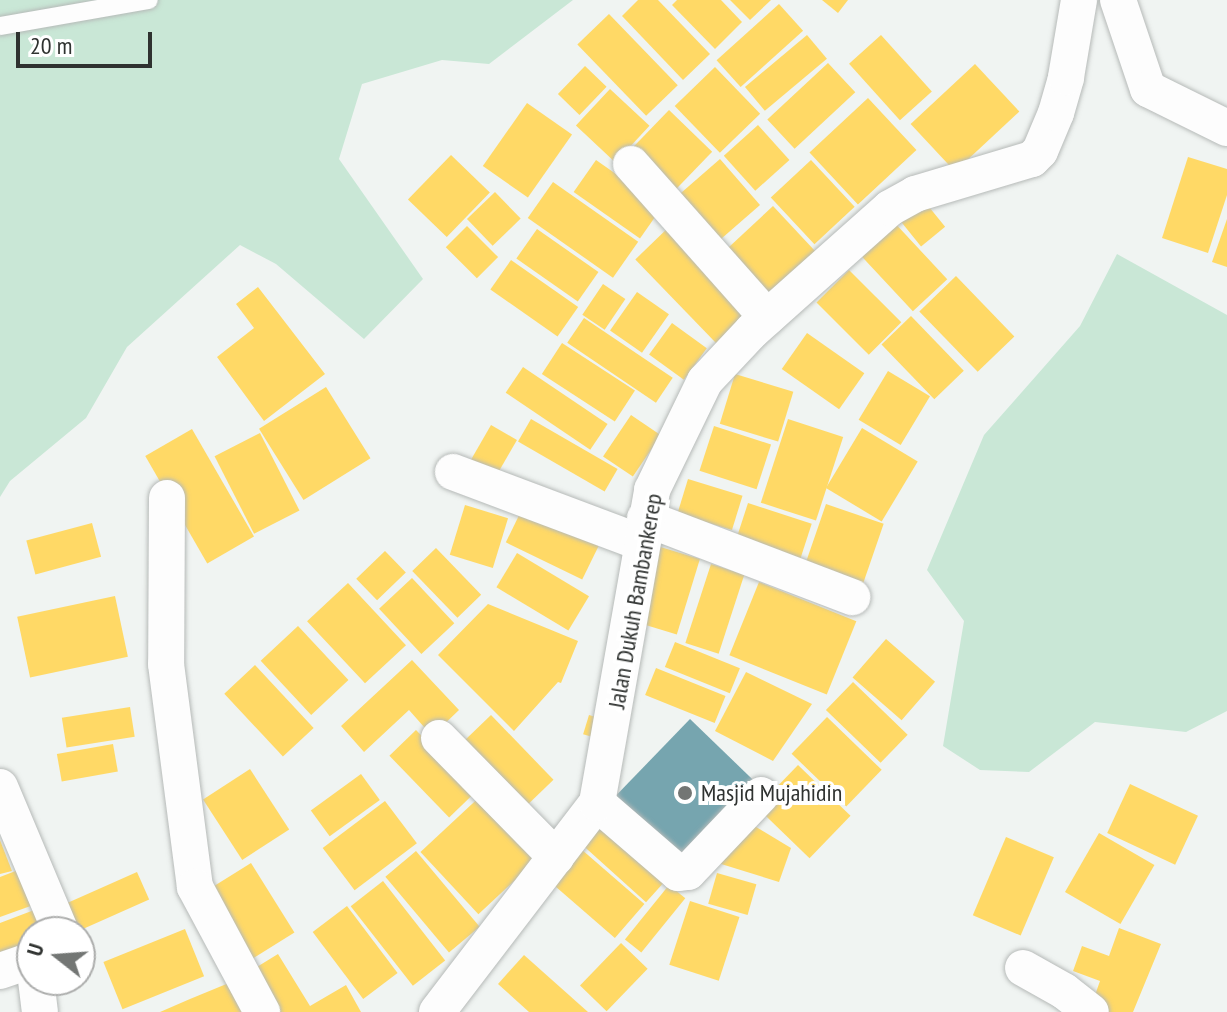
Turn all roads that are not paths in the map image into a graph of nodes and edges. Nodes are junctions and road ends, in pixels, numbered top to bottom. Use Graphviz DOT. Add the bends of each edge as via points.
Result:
graph roads {
  1 [pos="149,0"];
  2 [pos="1079,0"];
  3 [pos="1118,0"];
  4 [pos="0,26"];
  5 [pos="1227,128"];
  6 [pos="631,164"];
  7 [pos="767,317"];
  8 [pos="453,472"];
  9 [pos="167,498"];
  10 [pos="644,530"];
  11 [pos="852,597"];
  12 [pos="439,738"];
  13 [pos="0,787"];
  14 [pos="761,795"];
  15 [pos="597,803"];
  16 [pos="556,857"];
  17 [pos="54,916"];
  18 [pos="1023,968"];
  19 [pos="262,1012"];
  20 [pos="437,1012"];
  21 [pos="1091,1012"];
  1 -- 4 [label="lane"];
  2 -- 7 [label="street, Jalan Dukuh Bambankerep" via="1066,77 1040,151 1032,159 915,194 890,208"];
  3 -- 5 [label="street" via="1148,89"];
  6 -- 7 [label="street"];
  7 -- 10 [label="street, Jalan Dukuh Bambankerep" via="705,381 652,490"];
  8 -- 10 [label="street"];
  9 -- 19 [label="street" via="166,664 195,887"];
  10 -- 11 [label="street"];
  10 -- 15 [label="street, Jalan Dukuh Bambankerep"];
  12 -- 16 [label="street"];
  13 -- 17 [label="street"];
  14 -- 15 [label="street" via="688,872 678,873"];
  15 -- 16 [label="street, Jalan Dukuh Bambankerep"];
  16 -- 20 [label="street, Jalan Dukuh Bambankerep"];
  18 -- 21 [label="street"];
}
